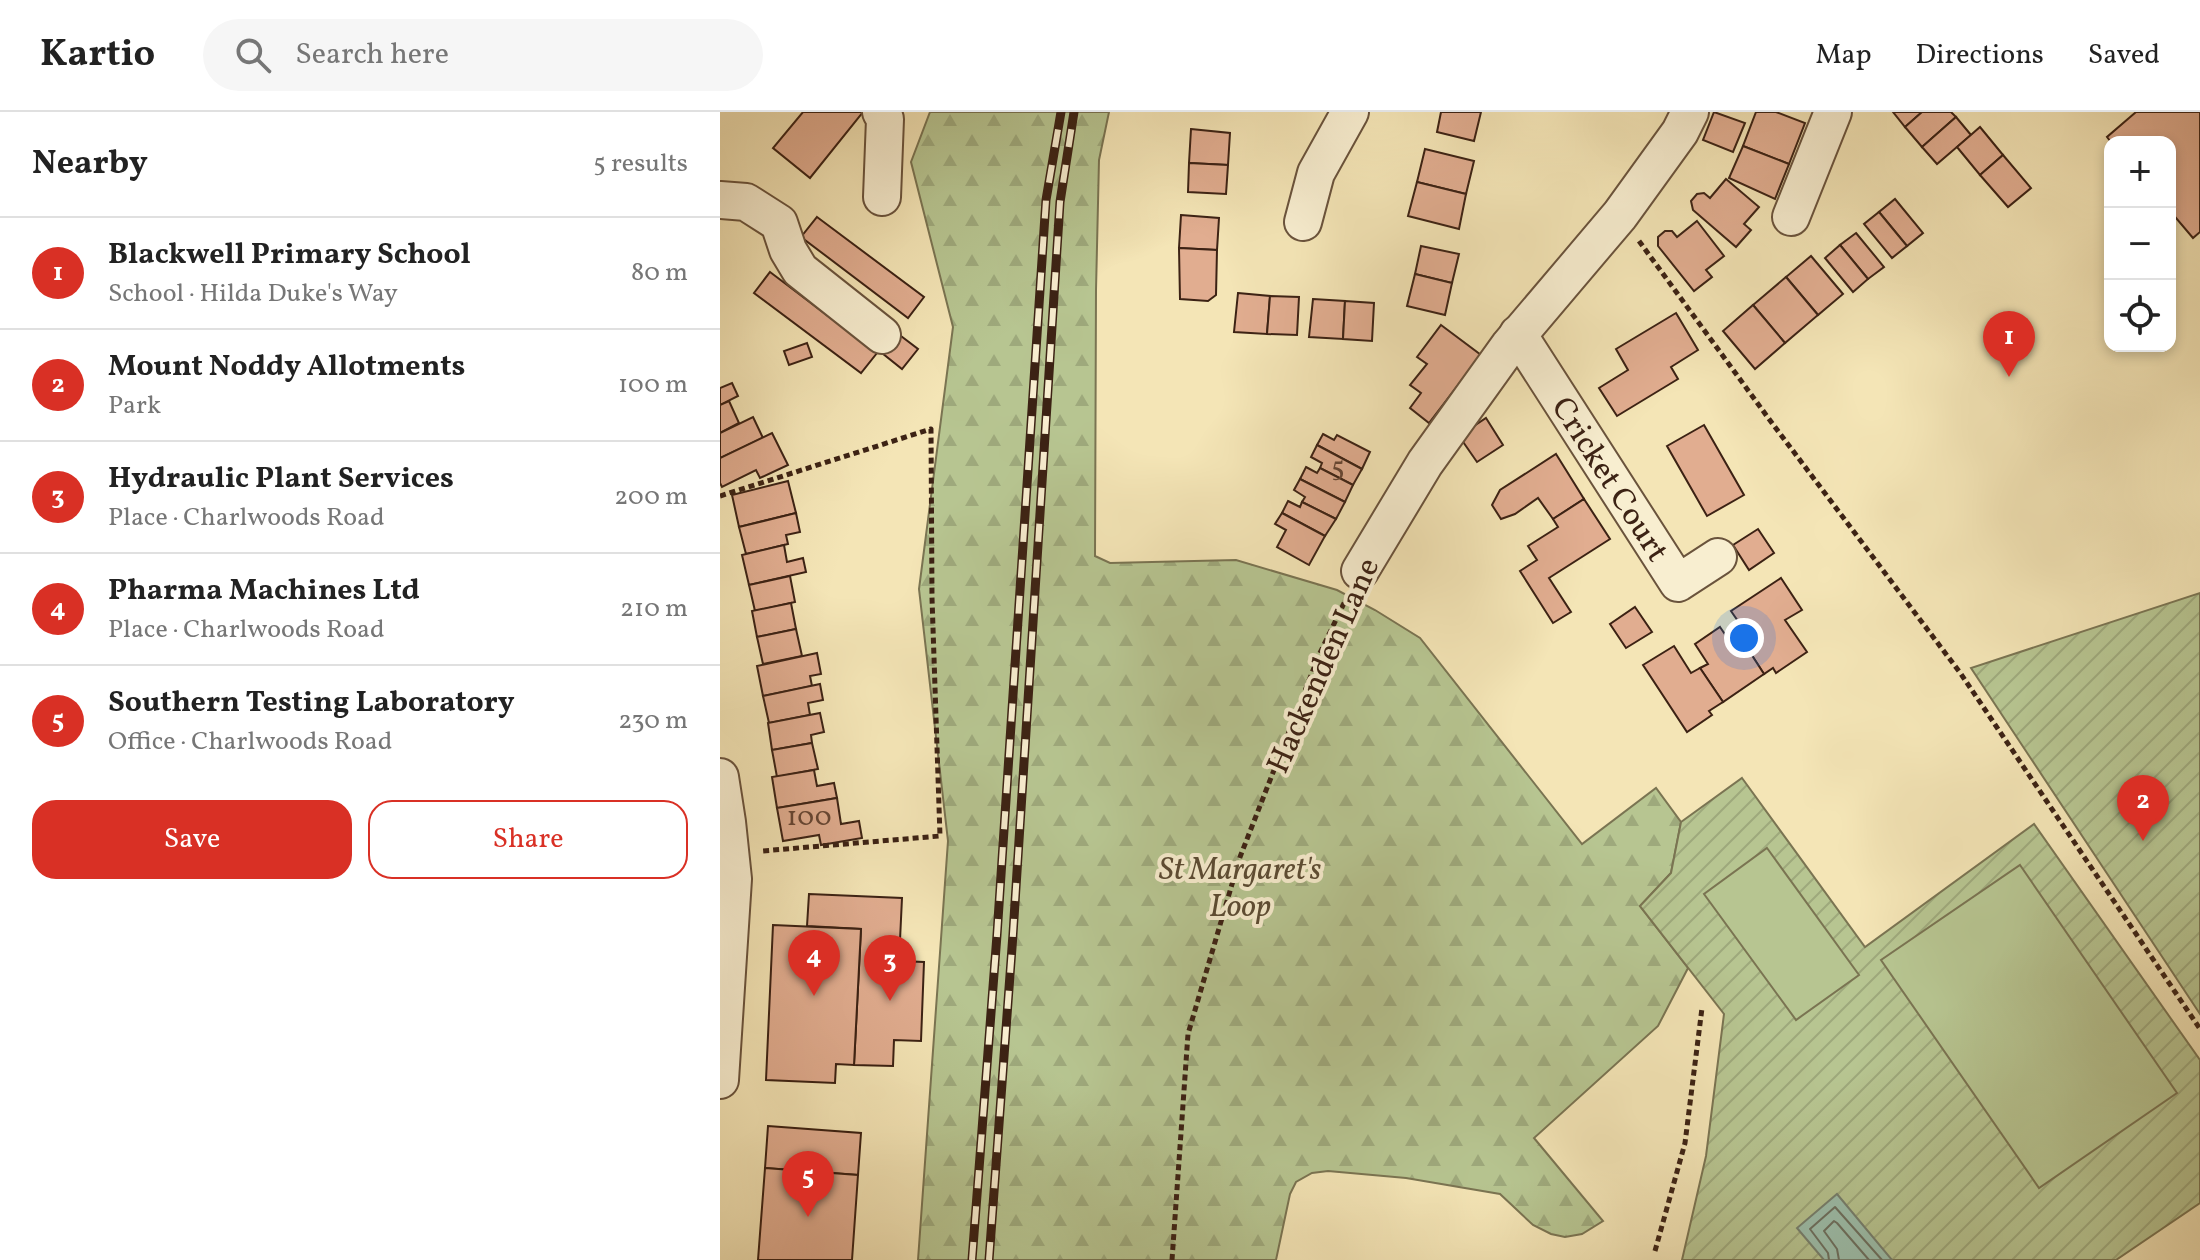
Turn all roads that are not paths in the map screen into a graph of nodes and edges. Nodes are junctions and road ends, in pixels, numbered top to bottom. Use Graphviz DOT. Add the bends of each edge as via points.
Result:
graph roads {
  1 [pos="881,112"];
  2 [pos="1350,112"];
  3 [pos="1690,112"];
  4 [pos="1833,112"];
  5 [pos="882,197"];
  6 [pos="720,200"];
  7 [pos="1791,217"];
  8 [pos="1303,222"];
  9 [pos="1518,334"];
  10 [pos="882,335"];
  11 [pos="1718,557"];
  12 [pos="1360,571"];
  13 [pos="720,777"];
  14 [pos="720,1080"];
  1 -- 5 [label="street"];
  2 -- 8 [label="street" via="1316,173"];
  3 -- 9 [label="street, Hackenden Lane" via="1620,215"];
  4 -- 7 [label="street"];
  6 -- 10 [label="street" via="746,202 779,223 800,270"];
  9 -- 11 [label="street, Cricket Court" via="1678,583"];
  9 -- 12 [label="street, Hackenden Lane" via="1425,463"];
  13 -- 14 [label="street" via="733,879"];
}
